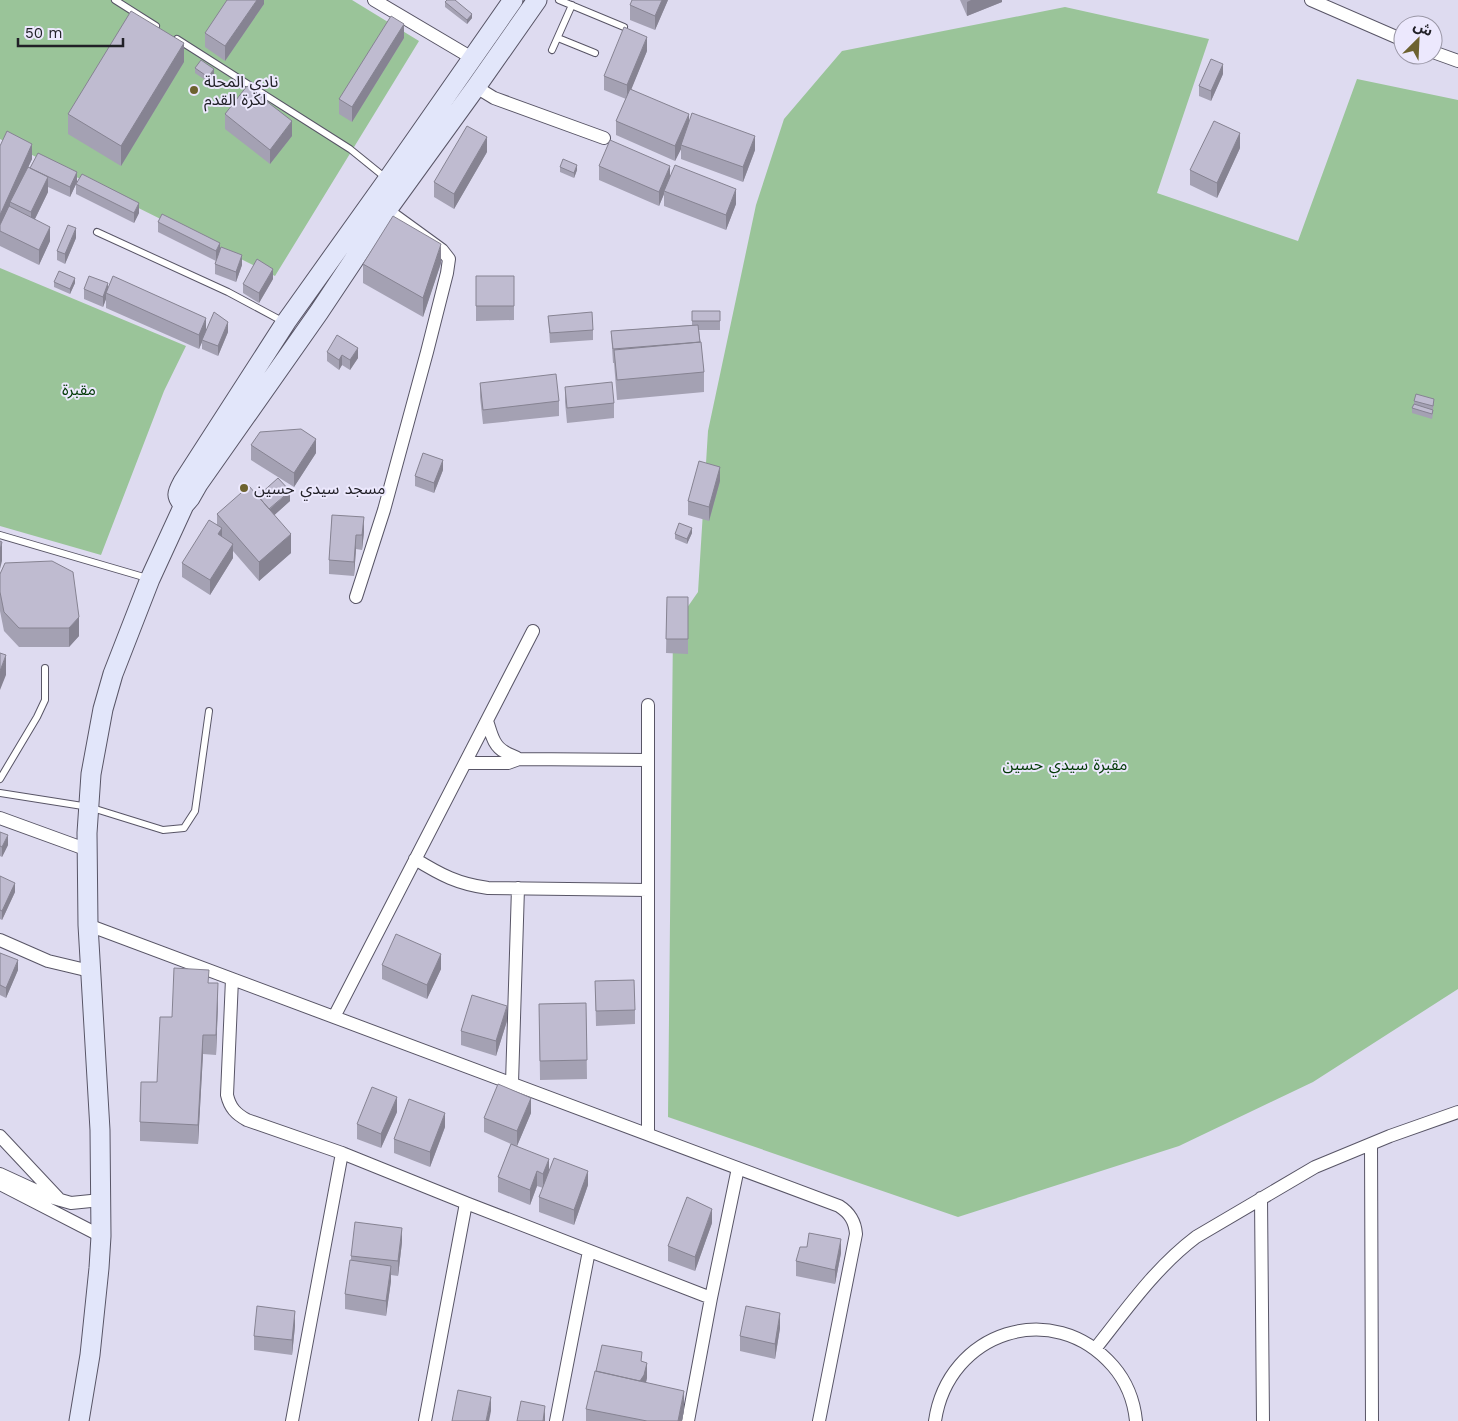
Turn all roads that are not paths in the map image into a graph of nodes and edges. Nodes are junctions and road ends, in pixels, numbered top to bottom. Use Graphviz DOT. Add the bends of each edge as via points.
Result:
graph roads {
  1 [pos="115,0"];
  2 [pos="374,0"];
  3 [pos="513,0"];
  4 [pos="537,0"];
  5 [pos="559,0"];
  6 [pos="1311,0"];
  7 [pos="572,6"];
  8 [pos="624,27"];
  9 [pos="165,32"];
  10 [pos="1393,36"];
  11 [pos="174,37"];
  12 [pos="558,38"];
  13 [pos="552,50"];
  14 [pos="595,53"];
  15 [pos="1443,56"];
  16 [pos="472,58"];
  17 [pos="1458,61"];
  18 [pos="476,87"];
  19 [pos="604,138"];
  20 [pos="388,180"];
  21 [pos="387,210"];
  22 [pos="97,232"];
  23 [pos="286,322"];
  24 [pos="184,505"];
  25 [pos="0,535"];
  26 [pos="150,579"];
  27 [pos="356,597"];
  28 [pos="533,631"];
  29 [pos="45,668"];
  30 [pos="648,705"];
  31 [pos="209,711"];
  32 [pos="488,721"];
  33 [pos="519,758"];
  34 [pos="648,760"];
  35 [pos="465,763"];
  36 [pos="0,779"];
  37 [pos="0,793"];
  38 [pos="89,807"];
  39 [pos="0,818"];
  40 [pos="88,850"];
  41 [pos="415,860"];
  42 [pos="518,888"];
  43 [pos="648,890"];
  44 [pos="88,925"];
  45 [pos="0,940"];
  46 [pos="90,971"];
  47 [pos="232,978"];
  48 [pos="334,1016"];
  49 [pos="512,1083"];
  50 [pos="1458,1112"];
  51 [pos="648,1134"];
  52 [pos="0,1136"];
  53 [pos="1371,1144"];
  54 [pos="342,1153"];
  55 [pos="738,1168"];
  56 [pos="0,1174"];
  57 [pos="0,1184"];
  58 [pos="1261,1198"];
  59 [pos="60,1200"];
  60 [pos="101,1200"];
  61 [pos="466,1203"];
  62 [pos="101,1236"];
  63 [pos="589,1251"];
  64 [pos="711,1298"];
  65 [pos="1095,1349"];
  66 [pos="79,1421"];
  67 [pos="292,1421"];
  68 [pos="425,1421"];
  69 [pos="556,1421"];
  70 [pos="688,1421"];
  71 [pos="819,1421"];
  72 [pos="935,1421"];
  73 [pos="1136,1421"];
  74 [pos="1264,1421"];
  75 [pos="1372,1421"];
  1 -- 9 [label="lane"];
  2 -- 16 [label="street"];
  3 -- 16 [label="street"];
  4 -- 18 [label="street"];
  5 -- 7 [label="lane"];
  6 -- 10 [label="street"];
  7 -- 8 [label="lane"];
  7 -- 12 [label="lane"];
  11 -- 20 [label="lane" via="350,149"];
  12 -- 13 [label="lane"];
  12 -- 14 [label="lane"];
  15 -- 17 [label="street"];
  16 -- 20 [label="street"];
  18 -- 19 [label="street" via="494,98"];
  18 -- 21 [label="street"];
  20 -- 23 [label="street"];
  21 -- 24 [label="street"];
  21 -- 27 [label="street" via="442,250 449,259 384,510"];
  22 -- 23 [label="lane"];
  23 -- 24 [label="street" via="183,482 177,496"];
  24 -- 26 [label="street"];
  25 -- 26 [label="lane"];
  26 -- 38 [label="street" via="103,709 91,774"];
  28 -- 32 [label="street"];
  29 -- 36 [label="lane" via="45,700"];
  30 -- 34 [label="street"];
  31 -- 38 [label="lane" via="195,811 184,828 163,830"];
  32 -- 33 [label="street" via="494,742"];
  32 -- 35 [label="street"];
  33 -- 34 [label="street"];
  33 -- 35 [label="street" via="508,763"];
  34 -- 43 [label="street"];
  35 -- 41 [label="street"];
  37 -- 38 [label="lane"];
  38 -- 40 [label="street"];
  39 -- 40 [label="street"];
  40 -- 44 [label="street"];
  41 -- 42 [label="street" via="471,886"];
  41 -- 48 [label="street"];
  42 -- 43 [label="street"];
  42 -- 49 [label="street"];
  43 -- 51 [label="street"];
  44 -- 46 [label="street"];
  44 -- 47 [label="street"];
  45 -- 46 [label="street" via="48,960"];
  46 -- 60 [label="street"];
  47 -- 48 [label="street"];
  47 -- 54 [label="street" via="227,1095 232,1110 247,1120"];
  48 -- 49 [label="street"];
  49 -- 51 [label="street"];
  50 -- 53 [label="street"];
  51 -- 55 [label="street"];
  52 -- 59 [label="street"];
  53 -- 58 [label="street" via="1315,1168"];
  53 -- 75 [label="street"];
  54 -- 61 [label="street"];
  54 -- 67 [label="street"];
  55 -- 64 [label="street"];
  55 -- 71 [label="street" via="840,1206 854,1223 856,1234"];
  56 -- 59 [label="street"];
  57 -- 62 [label="street"];
  58 -- 65 [label="street" via="1181,1248"];
  58 -- 74 [label="street"];
  59 -- 60 [label="street" via="72,1203"];
  60 -- 62 [label="street"];
  61 -- 63 [label="street"];
  61 -- 68 [label="street"];
  62 -- 66 [label="street" via="90,1355"];
  63 -- 64 [label="street"];
  63 -- 69 [label="street"];
  64 -- 70 [label="street"];
  65 -- 72 [label="street" via="1079,1340 1045,1330 1027,1330 992,1340 963,1360 952,1374 943,1390"];
  65 -- 73 [label="street" via="1117,1371 1125,1385 1132,1399"];
}
